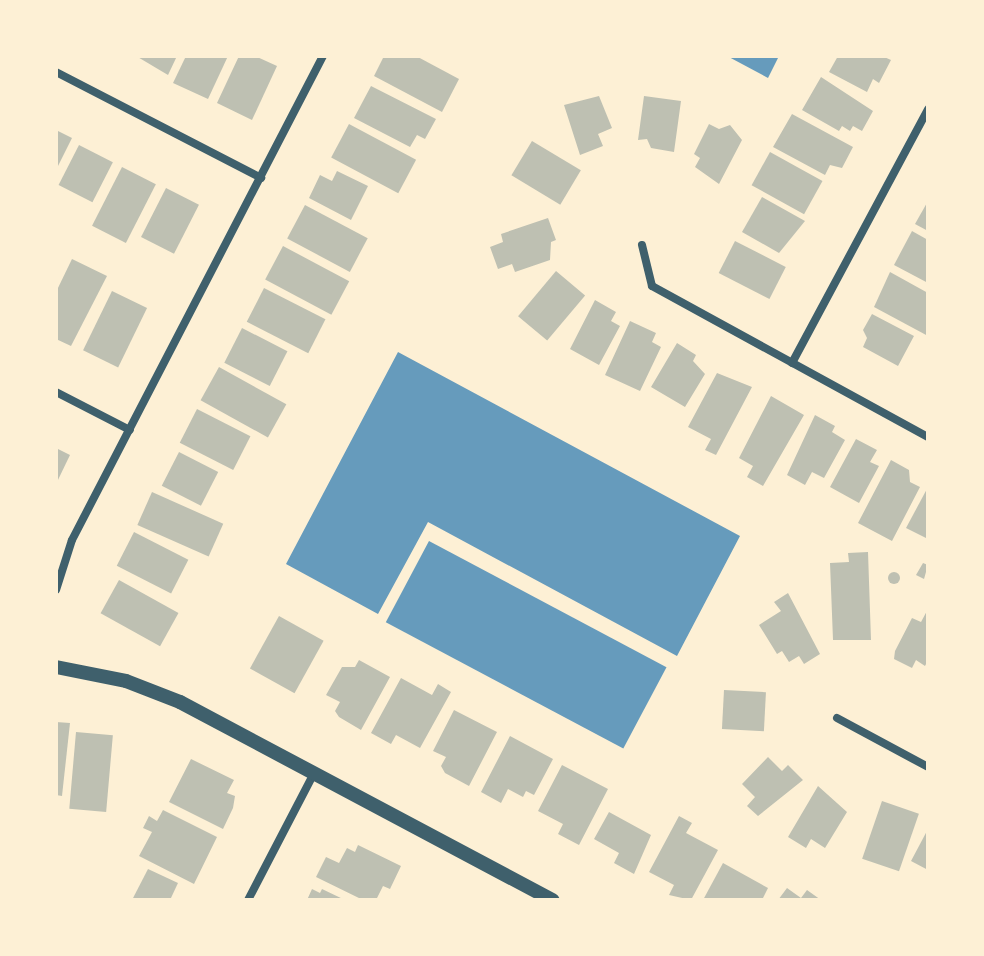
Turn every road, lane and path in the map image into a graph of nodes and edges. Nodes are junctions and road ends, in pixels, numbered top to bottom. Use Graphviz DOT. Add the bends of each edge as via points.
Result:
graph roads {
  1 [pos="323,56"];
  2 [pos="56,72"];
  3 [pos="928,109"];
  4 [pos="261,178"];
  5 [pos="642,245"];
  6 [pos="792,363"];
  7 [pos="56,392"];
  8 [pos="130,430"];
  9 [pos="928,437"];
  10 [pos="56,590"];
  11 [pos="56,667"];
  12 [pos="837,718"];
  13 [pos="928,767"];
  14 [pos="313,775"];
  15 [pos="248,900"];
  16 [pos="553,900"];
  1 -- 4 [label="street"];
  2 -- 4 [label="street"];
  3 -- 6 [label="street"];
  4 -- 8 [label="street"];
  5 -- 6 [label="street" via="652,286"];
  6 -- 9 [label="street"];
  7 -- 8 [label="street"];
  8 -- 10 [label="street" via="72,540"];
  11 -- 14 [label="street" via="126,681 180,702"];
  12 -- 13 [label="street"];
  14 -- 15 [label="street"];
  14 -- 16 [label="street"];
}
